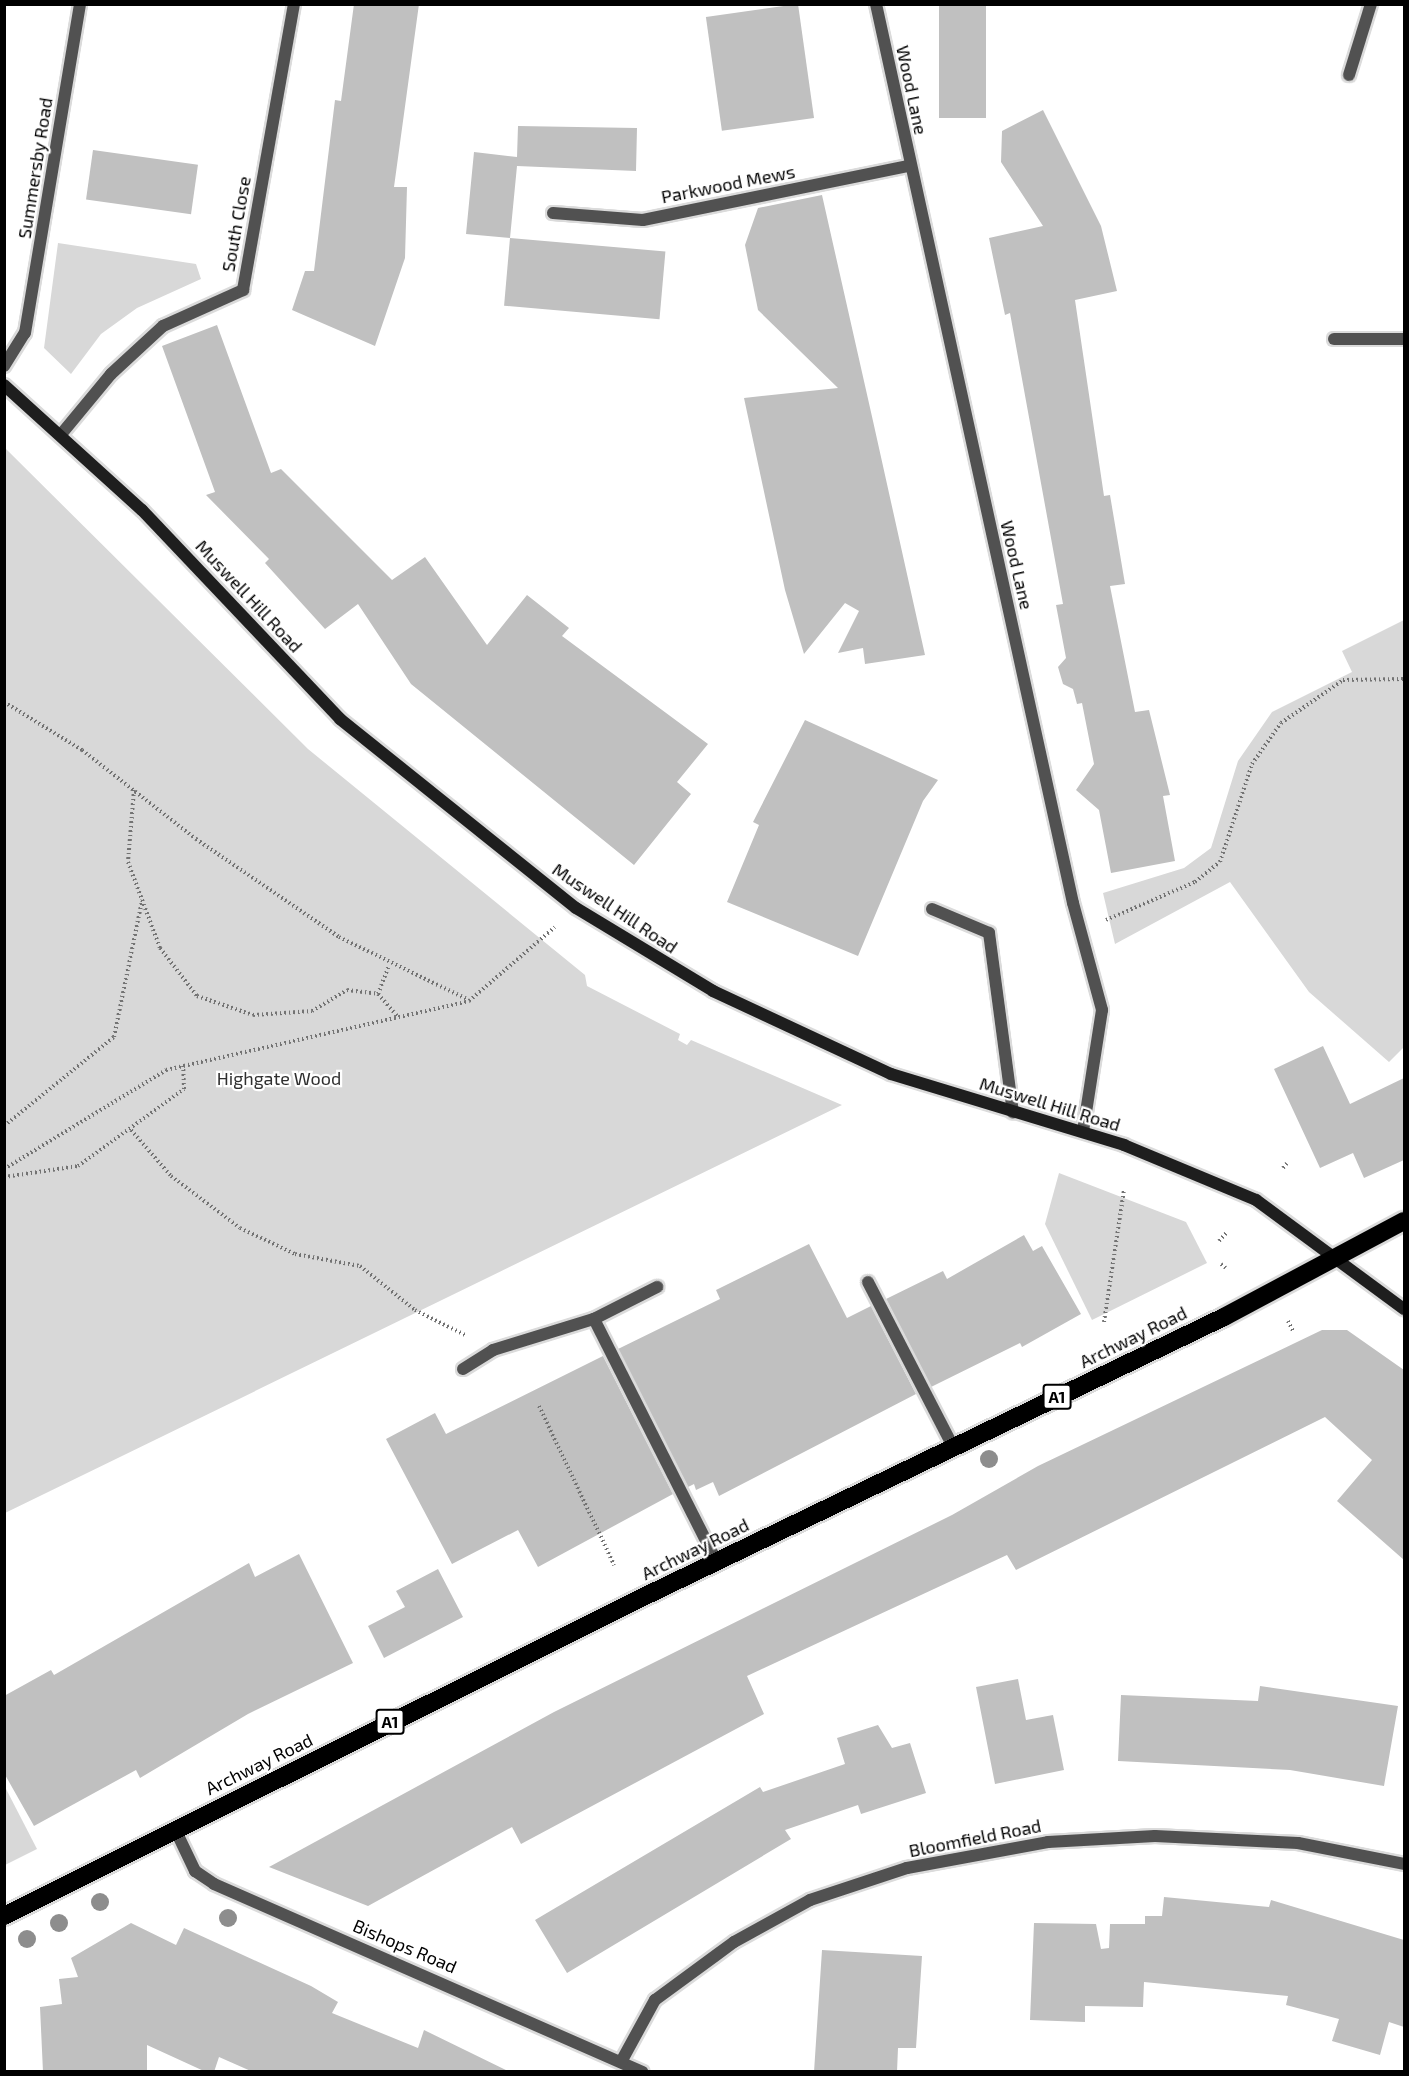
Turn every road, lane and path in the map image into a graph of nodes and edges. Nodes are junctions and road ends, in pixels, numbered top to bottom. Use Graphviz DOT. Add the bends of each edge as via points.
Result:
graph roads {
  1 [pos="80,4"];
  2 [pos="294,4"];
  3 [pos="876,4"];
  4 [pos="1371,4"];
  5 [pos="1349,75"];
  6 [pos="909,166"];
  7 [pos="553,213"];
  8 [pos="1334,339"];
  9 [pos="1404,339"];
  10 [pos="4,366"];
  11 [pos="4,385"];
  12 [pos="63,432"];
  13 [pos="1404,679"];
  14 [pos="4,702"];
  15 [pos="134,790"];
  16 [pos="142,899"];
  17 [pos="576,908"];
  18 [pos="932,909"];
  19 [pos="1080,931"];
  20 [pos="389,965"];
  21 [pos="378,994"];
  22 [pos="469,1001"];
  23 [pos="399,1018"];
  24 [pos="183,1066"];
  25 [pos="1013,1112"];
  26 [pos="4,1126"];
  27 [pos="131,1130"];
  28 [pos="1083,1132"];
  29 [pos="1287,1163"];
  30 [pos="1283,1168"];
  31 [pos="4,1169"];
  32 [pos="4,1177"];
  33 [pos="1124,1189"];
  34 [pos="1404,1221"];
  35 [pos="1228,1231"];
  36 [pos="1219,1241"];
  37 [pos="1334,1257"];
  38 [pos="1221,1264"];
  39 [pos="1226,1268"];
  40 [pos="868,1282"];
  41 [pos="657,1287"];
  42 [pos="1404,1309"];
  43 [pos="594,1319"];
  44 [pos="1288,1321"];
  45 [pos="1104,1322"];
  46 [pos="1293,1331"];
  47 [pos="493,1350"];
  48 [pos="463,1369"];
  49 [pos="539,1406"];
  50 [pos="953,1447"];
  51 [pos="716,1561"];
  52 [pos="614,1564"];
  53 [pos="175,1829"];
  54 [pos="1404,1864"];
  55 [pos="4,1916"];
  56 [pos="621,2062"];
  57 [pos="643,2072"];
  1 -- 10 [label="street, Summersby Road" via="26,333"];
  2 -- 12 [label="street, South Close" via="243,290 163,326 111,374"];
  3 -- 6 [label="street, Wood Lane"];
  4 -- 5 [label="street"];
  6 -- 7 [label="street, Parkwood Mews" via="643,220"];
  6 -- 19 [label="street, Wood Lane"];
  8 -- 9 [label="street"];
  11 -- 12 [label="main road, Muswell Hill Road"];
  12 -- 17 [label="main road, Muswell Hill Road" via="340,719"];
  13 -- 19 [label="path" via="1343,680 1281,723 1252,764 1220,862 1195,882"];
  14 -- 15 [label="path"];
  15 -- 16 [label="path" via="128,862"];
  15 -- 20 [label="path" via="196,839"];
  16 -- 21 [label="path" via="160,948 197,996 253,1015 312,1011 347,990"];
  16 -- 26 [label="path" via="114,1037"];
  17 -- 22 [label="path"];
  17 -- 25 [label="main road, Muswell Hill Road" via="713,991 891,1074"];
  18 -- 25 [label="street" via="988,933"];
  19 -- 28 [label="street, Wood Lane" via="1102,1010"];
  20 -- 21 [label="path"];
  20 -- 22 [label="path"];
  21 -- 23 [label="path"];
  22 -- 23 [label="path"];
  23 -- 24 [label="path"];
  24 -- 27 [label="path" via="184,1089"];
  24 -- 31 [label="path" via="119,1093"];
  25 -- 28 [label="main road, Muswell Hill Road"];
  27 -- 32 [label="path" via="78,1166"];
  27 -- 47 [label="path" via="171,1176 240,1228 295,1254 360,1266 415,1310"];
  28 -- 37 [label="main road, Muswell Hill Road" via="1256,1200"];
  29 -- 30 [label="path"];
  33 -- 45 [label="path"];
  34 -- 37 [label="highway, Archway Road / A1"];
  35 -- 36 [label="path"];
  37 -- 42 [label="main road, Muswell Hill Road"];
  37 -- 50 [label="highway, Archway Road / A1" via="1224,1317"];
  38 -- 39 [label="path"];
  40 -- 50 [label="street"];
  41 -- 43 [label="street"];
  43 -- 47 [label="street"];
  43 -- 51 [label="street"];
  44 -- 46 [label="path"];
  47 -- 48 [label="street"];
  49 -- 52 [label="path"];
  50 -- 51 [label="highway, Archway Road / A1"];
  51 -- 53 [label="highway, Archway Road / A1"];
  53 -- 55 [label="highway, Archway Road / A1"];
  53 -- 56 [label="street, Bishops Road" via="195,1871 214,1884"];
  54 -- 56 [label="street, Bloomfield Road" via="1298,1843 1155,1836 1048,1842 908,1868 810,1900 734,1942 655,2000"];
  56 -- 57 [label="street, Bishops Road"];
}
